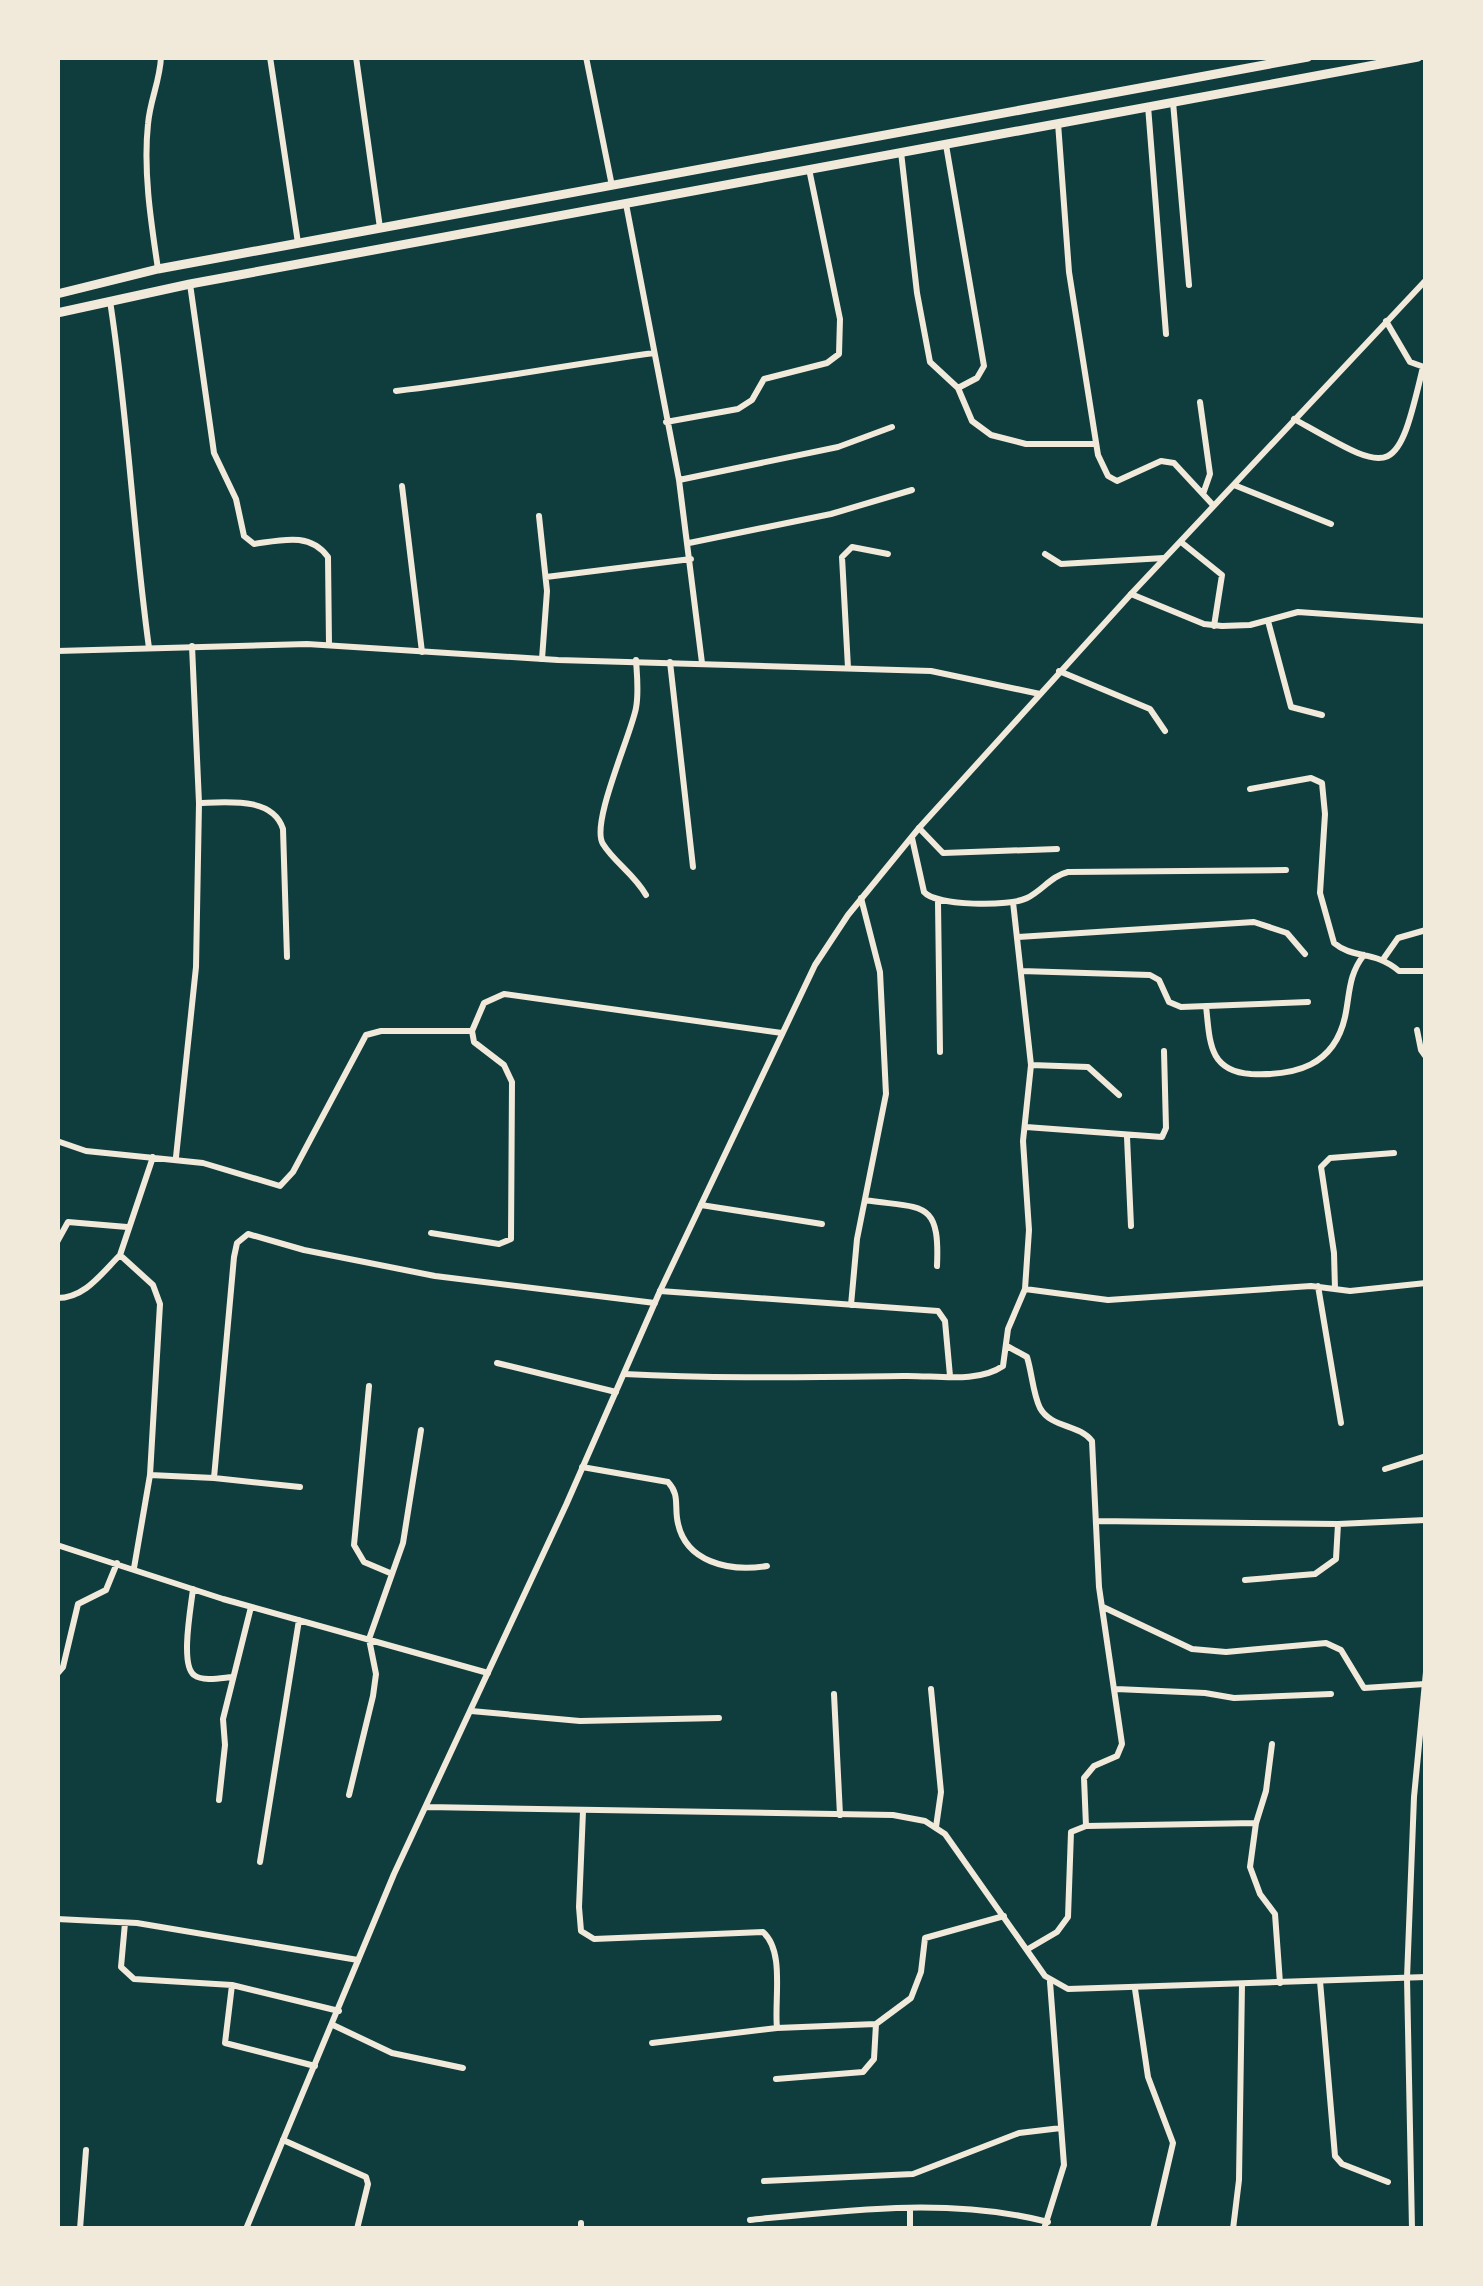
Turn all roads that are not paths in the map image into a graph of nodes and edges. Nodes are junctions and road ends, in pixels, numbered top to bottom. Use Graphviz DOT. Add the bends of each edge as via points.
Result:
graph roads {
  1 [pos="161,57"];
  2 [pos="270,57"];
  3 [pos="356,57"];
  4 [pos="586,57"];
  5 [pos="1308,57"];
  6 [pos="1418,57"];
  7 [pos="1251,62"];
  8 [pos="1173,102"];
  9 [pos="1148,106"];
  10 [pos="1058,121"];
  11 [pos="946,142"];
  12 [pos="901,152"];
  13 [pos="809,169"];
  14 [pos="612,186"];
  15 [pos="626,204"];
  16 [pos="380,228"];
  17 [pos="298,244"];
  18 [pos="158,269"];
  19 [pos="1426,280"];
  20 [pos="190,284"];
  21 [pos="1189,285"];
  22 [pos="57,294"];
  23 [pos="110,301"];
  24 [pos="57,313"];
  25 [pos="1385,321"];
  26 [pos="1166,334"];
  27 [pos="654,353"];
  28 [pos="1424,368"];
  29 [pos="958,388"];
  30 [pos="396,391"];
  31 [pos="1200,403"];
  32 [pos="1294,419"];
  33 [pos="666,422"];
  34 [pos="892,427"];
  35 [pos="1095,444"];
  36 [pos="679,480"];
  37 [pos="1232,484"];
  38 [pos="402,486"];
  39 [pos="912,490"];
  40 [pos="1203,494"];
  41 [pos="1213,505"];
  42 [pos="539,516"];
  43 [pos="1331,524"];
  44 [pos="1181,542"];
  45 [pos="689,543"];
  46 [pos="888,554"];
  47 [pos="1045,554"];
  48 [pos="1164,558"];
  49 [pos="692,559"];
  50 [pos="546,577"];
  51 [pos="1131,594"];
  52 [pos="1268,621"];
  53 [pos="1426,621"];
  54 [pos="1214,626"];
  55 [pos="329,645"];
  56 [pos="192,646"];
  57 [pos="149,648"];
  58 [pos="57,651"];
  59 [pos="422,652"];
  60 [pos="542,659"];
  61 [pos="636,660"];
  62 [pos="669,662"];
  63 [pos="702,663"];
  64 [pos="848,668"];
  65 [pos="1059,671"];
  66 [pos="1040,694"];
  67 [pos="1322,715"];
  68 [pos="1165,731"];
  69 [pos="1250,789"];
  70 [pos="199,803"];
  71 [pos="919,829"];
  72 [pos="912,838"];
  73 [pos="1058,850"];
  74 [pos="693,867"];
  75 [pos="1286,870"];
  76 [pos="646,895"];
  77 [pos="861,898"];
  78 [pos="938,902"];
  79 [pos="1013,902"];
  80 [pos="1426,930"];
  81 [pos="1018,937"];
  82 [pos="1365,953"];
  83 [pos="1305,954"];
  84 [pos="287,957"];
  85 [pos="1384,958"];
  86 [pos="1021,970"];
  87 [pos="1426,970"];
  88 [pos="1308,1002"];
  89 [pos="1206,1006"];
  90 [pos="1417,1030"];
  91 [pos="472,1031"];
  92 [pos="782,1033"];
  93 [pos="1164,1051"];
  94 [pos="940,1052"];
  95 [pos="1426,1057"];
  96 [pos="1031,1065"];
  97 [pos="1119,1096"];
  98 [pos="1025,1127"];
  99 [pos="1127,1137"];
  100 [pos="57,1141"];
  101 [pos="1394,1153"];
  102 [pos="153,1157"];
  103 [pos="176,1157"];
  104 [pos="865,1200"];
  105 [pos="701,1205"];
  106 [pos="822,1224"];
  107 [pos="1131,1226"];
  108 [pos="127,1227"];
  109 [pos="431,1233"];
  110 [pos="57,1242"];
  111 [pos="120,1256"];
  112 [pos="937,1266"];
  113 [pos="1426,1283"];
  114 [pos="1318,1286"];
  115 [pos="1025,1288"];
  116 [pos="660,1291"];
  117 [pos="1335,1291"];
  118 [pos="57,1298"];
  119 [pos="655,1303"];
  120 [pos="851,1305"];
  121 [pos="1007,1346"];
  122 [pos="497,1363"];
  123 [pos="624,1374"];
  124 [pos="950,1376"];
  125 [pos="369,1386"];
  126 [pos="616,1393"];
  127 [pos="1342,1423"];
  128 [pos="421,1430"];
  129 [pos="1426,1456"];
  130 [pos="582,1467"];
  131 [pos="1385,1469"];
  132 [pos="150,1475"];
  133 [pos="214,1478"];
  134 [pos="300,1487"];
  135 [pos="1426,1520"];
  136 [pos="1096,1521"];
  137 [pos="1338,1524"];
  138 [pos="57,1545"];
  139 [pos="117,1563"];
  140 [pos="767,1566"];
  141 [pos="134,1569"];
  142 [pos="390,1573"];
  143 [pos="1245,1580"];
  144 [pos="193,1589"];
  145 [pos="251,1606"];
  146 [pos="1101,1606"];
  147 [pos="299,1620"];
  148 [pos="369,1639"];
  149 [pos="1426,1672"];
  150 [pos="488,1673"];
  151 [pos="57,1674"];
  152 [pos="232,1677"];
  153 [pos="1425,1684"];
  154 [pos="931,1689"];
  155 [pos="1116,1689"];
  156 [pos="834,1694"];
  157 [pos="1331,1694"];
  158 [pos="471,1711"];
  159 [pos="1425,1714"];
  160 [pos="719,1718"];
  161 [pos="1272,1744"];
  162 [pos="349,1795"];
  163 [pos="219,1800"];
  164 [pos="427,1807"];
  165 [pos="584,1811"];
  166 [pos="840,1815"];
  167 [pos="1256,1822"];
  168 [pos="1086,1826"];
  169 [pos="936,1827"];
  170 [pos="260,1862"];
  171 [pos="1004,1916"];
  172 [pos="57,1919"];
  173 [pos="125,1923"];
  174 [pos="1028,1949"];
  175 [pos="358,1960"];
  176 [pos="1426,1977"];
  177 [pos="1407,1978"];
  178 [pos="1320,1981"];
  179 [pos="1050,1982"];
  180 [pos="1280,1983"];
  181 [pos="1242,1984"];
  182 [pos="232,1985"];
  183 [pos="1135,1989"];
  184 [pos="339,2011"];
  185 [pos="876,2024"];
  186 [pos="333,2025"];
  187 [pos="777,2028"];
  188 [pos="652,2043"];
  189 [pos="315,2066"];
  190 [pos="463,2068"];
  191 [pos="776,2079"];
  192 [pos="1060,2128"];
  193 [pos="283,2140"];
  194 [pos="86,2150"];
  195 [pos="764,2181"];
  196 [pos="1388,2182"];
  197 [pos="910,2209"];
  198 [pos="750,2220"];
  199 [pos="1046,2225"];
  200 [pos="80,2229"];
  201 [pos="246,2229"];
  202 [pos="357,2229"];
  203 [pos="910,2229"];
  204 [pos="1154,2229"];
  205 [pos="1233,2229"];
  206 [pos="1412,2229"];
  1 -- 18 [label="street" via="147,136"];
  2 -- 17 [label="street"];
  3 -- 16 [label="street"];
  4 -- 14 [label="street"];
  5 -- 7 [label="highway"];
  6 -- 8 [label="highway"];
  7 -- 14 [label="highway"];
  8 -- 9 [label="highway"];
  8 -- 21 [label="street"];
  9 -- 10 [label="highway"];
  9 -- 26 [label="street"];
  10 -- 11 [label="highway"];
  10 -- 35 [label="street" via="1069,272"];
  11 -- 12 [label="highway"];
  11 -- 29 [label="street" via="984,366"];
  12 -- 13 [label="highway"];
  12 -- 29 [label="street" via="928,359"];
  13 -- 15 [label="highway"];
  13 -- 33 [label="street" via="840,319 839,354 764,379 739,409"];
  14 -- 16 [label="highway"];
  15 -- 20 [label="highway"];
  15 -- 27 [label="street"];
  16 -- 17 [label="highway"];
  17 -- 18 [label="highway"];
  18 -- 22 [label="highway"];
  19 -- 25 [label="street"];
  20 -- 23 [label="highway"];
  20 -- 55 [label="street" via="209,432 244,536 254,544 305,540 322,549"];
  23 -- 24 [label="highway"];
  23 -- 57 [label="street"];
  25 -- 28 [label="street" via="1410,362"];
  25 -- 32 [label="street"];
  27 -- 30 [label="street"];
  27 -- 33 [label="street"];
  28 -- 32 [label="street" via="1403,443 1386,458 1370,459"];
  29 -- 35 [label="street" via="972,421 1002,439"];
  31 -- 40 [label="street" via="1210,474"];
  32 -- 37 [label="street"];
  33 -- 36 [label="street"];
  34 -- 36 [label="street" via="838,447"];
  35 -- 40 [label="street" via="1113,480 1165,461"];
  36 -- 45 [label="street"];
  37 -- 41 [label="street"];
  37 -- 43 [label="street"];
  38 -- 59 [label="street"];
  39 -- 45 [label="street"];
  40 -- 41 [label="street"];
  41 -- 44 [label="street"];
  42 -- 50 [label="street"];
  44 -- 48 [label="street"];
  44 -- 54 [label="street" via="1222,575"];
  45 -- 49 [label="street"];
  46 -- 64 [label="street" via="853,547 842,557"];
  47 -- 48 [label="street" via="1061,564"];
  48 -- 51 [label="street"];
  49 -- 50 [label="street"];
  49 -- 63 [label="street"];
  50 -- 60 [label="street"];
  51 -- 54 [label="street"];
  51 -- 65 [label="street"];
  52 -- 53 [label="street" via="1313,612"];
  52 -- 54 [label="street"];
  52 -- 67 [label="street" via="1291,707"];
  55 -- 56 [label="street"];
  55 -- 59 [label="street"];
  56 -- 57 [label="street"];
  56 -- 70 [label="street"];
  57 -- 58 [label="street"];
  59 -- 60 [label="street"];
  60 -- 61 [label="street"];
  61 -- 62 [label="street"];
  61 -- 76 [label="street" via="637,704 599,828"];
  62 -- 63 [label="street"];
  62 -- 74 [label="street"];
  63 -- 64 [label="street"];
  64 -- 66 [label="street" via="944,672"];
  65 -- 66 [label="street"];
  65 -- 68 [label="street" via="1150,709"];
  66 -- 71 [label="street"];
  69 -- 82 [label="street" via="1322,783 1321,898 1337,947"];
  70 -- 84 [label="street" via="266,807 280,817"];
  70 -- 103 [label="street" via="196,968"];
  71 -- 72 [label="street"];
  71 -- 73 [label="street" via="943,854"];
  72 -- 77 [label="street"];
  72 -- 78 [label="street" via="924,892"];
  75 -- 79 [label="street" via="1068,872"];
  77 -- 92 [label="street" via="815,964"];
  77 -- 104 [label="street" via="880,972 886,1054"];
  78 -- 79 [label="street"];
  78 -- 94 [label="street"];
  79 -- 81 [label="street"];
  80 -- 85 [label="street" via="1397,938"];
  81 -- 83 [label="street" via="1254,922 1287,933"];
  81 -- 86 [label="street"];
  82 -- 85 [label="street"];
  82 -- 89 [label="street" via="1351,975 1337,1040 1306,1069 1248,1074 1222,1067 1211,1052"];
  85 -- 87 [label="street" via="1399,971"];
  86 -- 89 [label="street" via="1150,975 1173,1005"];
  86 -- 96 [label="street"];
  88 -- 89 [label="street"];
  90 -- 95 [label="street"];
  91 -- 92 [label="street" via="484,1003 504,994"];
  91 -- 103 [label="street" via="366,1035 280,1186"];
  91 -- 109 [label="street" via="512,1082 511,1239"];
  92 -- 105 [label="street"];
  93 -- 99 [label="street" via="1165,1133"];
  96 -- 97 [label="street" via="1088,1066"];
  96 -- 98 [label="street"];
  98 -- 99 [label="street"];
  98 -- 115 [label="street"];
  99 -- 107 [label="street"];
  100 -- 102 [label="street"];
  101 -- 117 [label="street" via="1330,1158 1321,1167"];
  102 -- 103 [label="street"];
  102 -- 108 [label="street"];
  104 -- 112 [label="street" via="931,1216"];
  104 -- 120 [label="street"];
  105 -- 106 [label="street"];
  105 -- 116 [label="street"];
  108 -- 110 [label="street" via="68,1222"];
  108 -- 111 [label="street"];
  111 -- 118 [label="street" via="73,1298"];
  111 -- 132 [label="street" via="153,1285 160,1304"];
  113 -- 117 [label="street"];
  114 -- 115 [label="street" via="1108,1300"];
  114 -- 117 [label="street"];
  114 -- 127 [label="street"];
  115 -- 121 [label="street"];
  116 -- 119 [label="street"];
  116 -- 120 [label="street"];
  119 -- 123 [label="street"];
  119 -- 133 [label="street" via="435,1276 242,1236"];
  120 -- 124 [label="street" via="938,1311"];
  121 -- 124 [label="street" via="997,1371"];
  121 -- 136 [label="street" via="1027,1358 1046,1415 1092,1441"];
  122 -- 126 [label="street"];
  123 -- 124 [label="street"];
  123 -- 126 [label="street"];
  125 -- 142 [label="street" via="354,1545 364,1562"];
  126 -- 130 [label="street"];
  128 -- 142 [label="street" via="403,1543"];
  129 -- 131 [label="street"];
  130 -- 140 [label="street" via="668,1482 677,1521 699,1554 725,1569"];
  130 -- 150 [label="street"];
  132 -- 133 [label="street"];
  132 -- 141 [label="street"];
  133 -- 134 [label="street"];
  135 -- 137 [label="street"];
  136 -- 137 [label="street"];
  136 -- 146 [label="street"];
  137 -- 143 [label="street" via="1336,1559 1324,1570"];
  138 -- 139 [label="street"];
  139 -- 141 [label="street"];
  139 -- 151 [label="street" via="106,1590 78,1604"];
  141 -- 144 [label="street"];
  142 -- 148 [label="street"];
  144 -- 145 [label="street"];
  144 -- 152 [label="street" via="186,1663 201,1679"];
  145 -- 147 [label="street"];
  145 -- 152 [label="street"];
  146 -- 153 [label="street" via="1192,1649 1326,1642 1341,1650 1364,1688"];
  146 -- 155 [label="street"];
  147 -- 148 [label="street"];
  147 -- 170 [label="street"];
  148 -- 150 [label="street"];
  148 -- 162 [label="street" via="376,1674"];
  149 -- 153 [label="street"];
  150 -- 158 [label="street"];
  152 -- 163 [label="street"];
  153 -- 159 [label="street"];
  154 -- 169 [label="street" via="941,1792"];
  155 -- 157 [label="street" via="1234,1698"];
  155 -- 168 [label="street" via="1121,1751 1084,1778"];
  156 -- 166 [label="street"];
  158 -- 160 [label="street"];
  158 -- 164 [label="street"];
  159 -- 177 [label="street"];
  161 -- 167 [label="street"];
  164 -- 165 [label="street"];
  164 -- 175 [label="street"];
  165 -- 166 [label="street"];
  165 -- 187 [label="street" via="581,1931 594,1939 767,1934"];
  166 -- 169 [label="street" via="907,1816"];
  167 -- 168 [label="street"];
  167 -- 180 [label="street" via="1250,1867 1275,1914"];
  168 -- 174 [label="street" via="1071,1832 1068,1917"];
  169 -- 171 [label="street"];
  171 -- 174 [label="street"];
  171 -- 185 [label="street" via="925,1938 911,1998"];
  172 -- 173 [label="street"];
  173 -- 175 [label="street"];
  173 -- 182 [label="street" via="126,1975"];
  174 -- 179 [label="street"];
  175 -- 184 [label="street"];
  176 -- 177 [label="street"];
  177 -- 178 [label="street"];
  177 -- 206 [label="street"];
  178 -- 180 [label="street"];
  178 -- 196 [label="street" via="1335,2156"];
  179 -- 183 [label="street"];
  179 -- 192 [label="street"];
  180 -- 181 [label="street"];
  181 -- 183 [label="street"];
  181 -- 205 [label="street"];
  182 -- 184 [label="street"];
  182 -- 189 [label="street" via="226,2042"];
  183 -- 204 [label="street" via="1148,2078 1172,2143"];
  184 -- 186 [label="street"];
  185 -- 187 [label="street"];
  185 -- 191 [label="street" via="874,2059 863,2072"];
  186 -- 189 [label="street"];
  186 -- 190 [label="street" via="392,2053"];
  187 -- 188 [label="street"];
  189 -- 193 [label="street"];
  192 -- 195 [label="street" via="1019,2133 913,2174"];
  192 -- 199 [label="street" via="1064,2165"];
  193 -- 201 [label="street"];
  193 -- 202 [label="street" via="366,2177"];
  194 -- 200 [label="street"];
  197 -- 198 [label="street"];
  197 -- 199 [label="street" via="989,2210"];
  197 -- 203 [label="street"];
}
